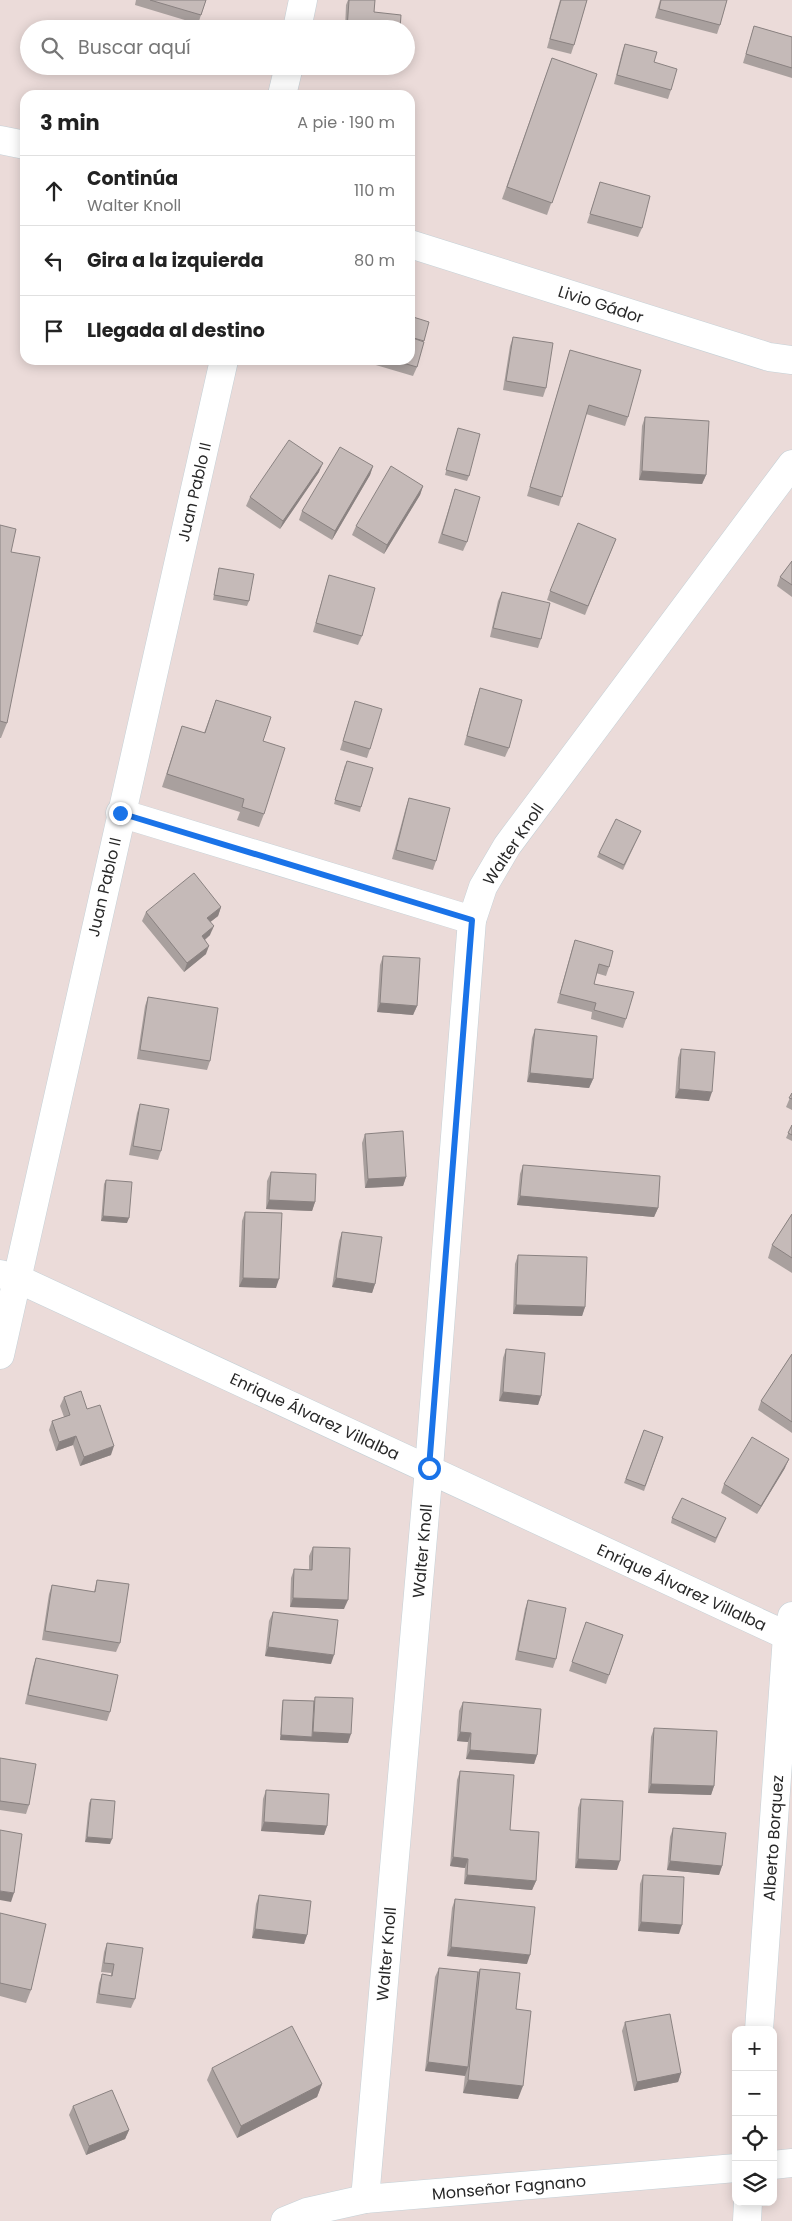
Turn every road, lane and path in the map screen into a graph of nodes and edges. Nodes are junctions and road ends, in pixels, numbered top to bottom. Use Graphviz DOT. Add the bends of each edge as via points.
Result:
graph roads {
  1 [pos="303,0"];
  2 [pos="299,20"];
  3 [pos="287,75"];
  4 [pos="283,90"];
  5 [pos="0,140"];
  6 [pos="20,144"];
  7 [pos="415,246"];
  8 [pos="792,360"];
  9 [pos="223,365"];
  10 [pos="792,464"];
  11 [pos="120,813"];
  12 [pos="472,920"];
  13 [pos="8,1276"];
  14 [pos="0,1355"];
  15 [pos="429,1468"];
  16 [pos="790,1630"];
  17 [pos="759,2026"];
  18 [pos="792,2163"];
  19 [pos="777,2165"];
  20 [pos="732,2168"];
  21 [pos="365,2199"];
  22 [pos="748,2206"];
  23 [pos="285,2221"];
  24 [pos="747,2221"];
  1 -- 2 [label="street"];
  3 -- 4 [label="street"];
  5 -- 6 [label="street"];
  7 -- 8 [label="street, Livio Gádor" via="769,357"];
  9 -- 11 [label="street, Juan Pablo II"];
  10 -- 12 [label="street, Walter Knoll" via="507,846 483,888"];
  11 -- 12 [label="street"];
  11 -- 13 [label="street, Juan Pablo II"];
  12 -- 15 [label="street, Walter Knoll"];
  13 -- 14 [label="street, Juan Pablo II"];
  13 -- 15 [label="street, Enrique Álvarez Villalba"];
  15 -- 16 [label="street, Enrique Álvarez Villalba"];
  15 -- 21 [label="street, Walter Knoll"];
  16 -- 17 [label="street, Alberto Borquez"];
  18 -- 19 [label="street"];
  20 -- 21 [label="street, Monseñor Fagnano"];
  21 -- 23 [label="street, Monseñor Fagnano" via="307,2212"];
  22 -- 24 [label="street"];
}
